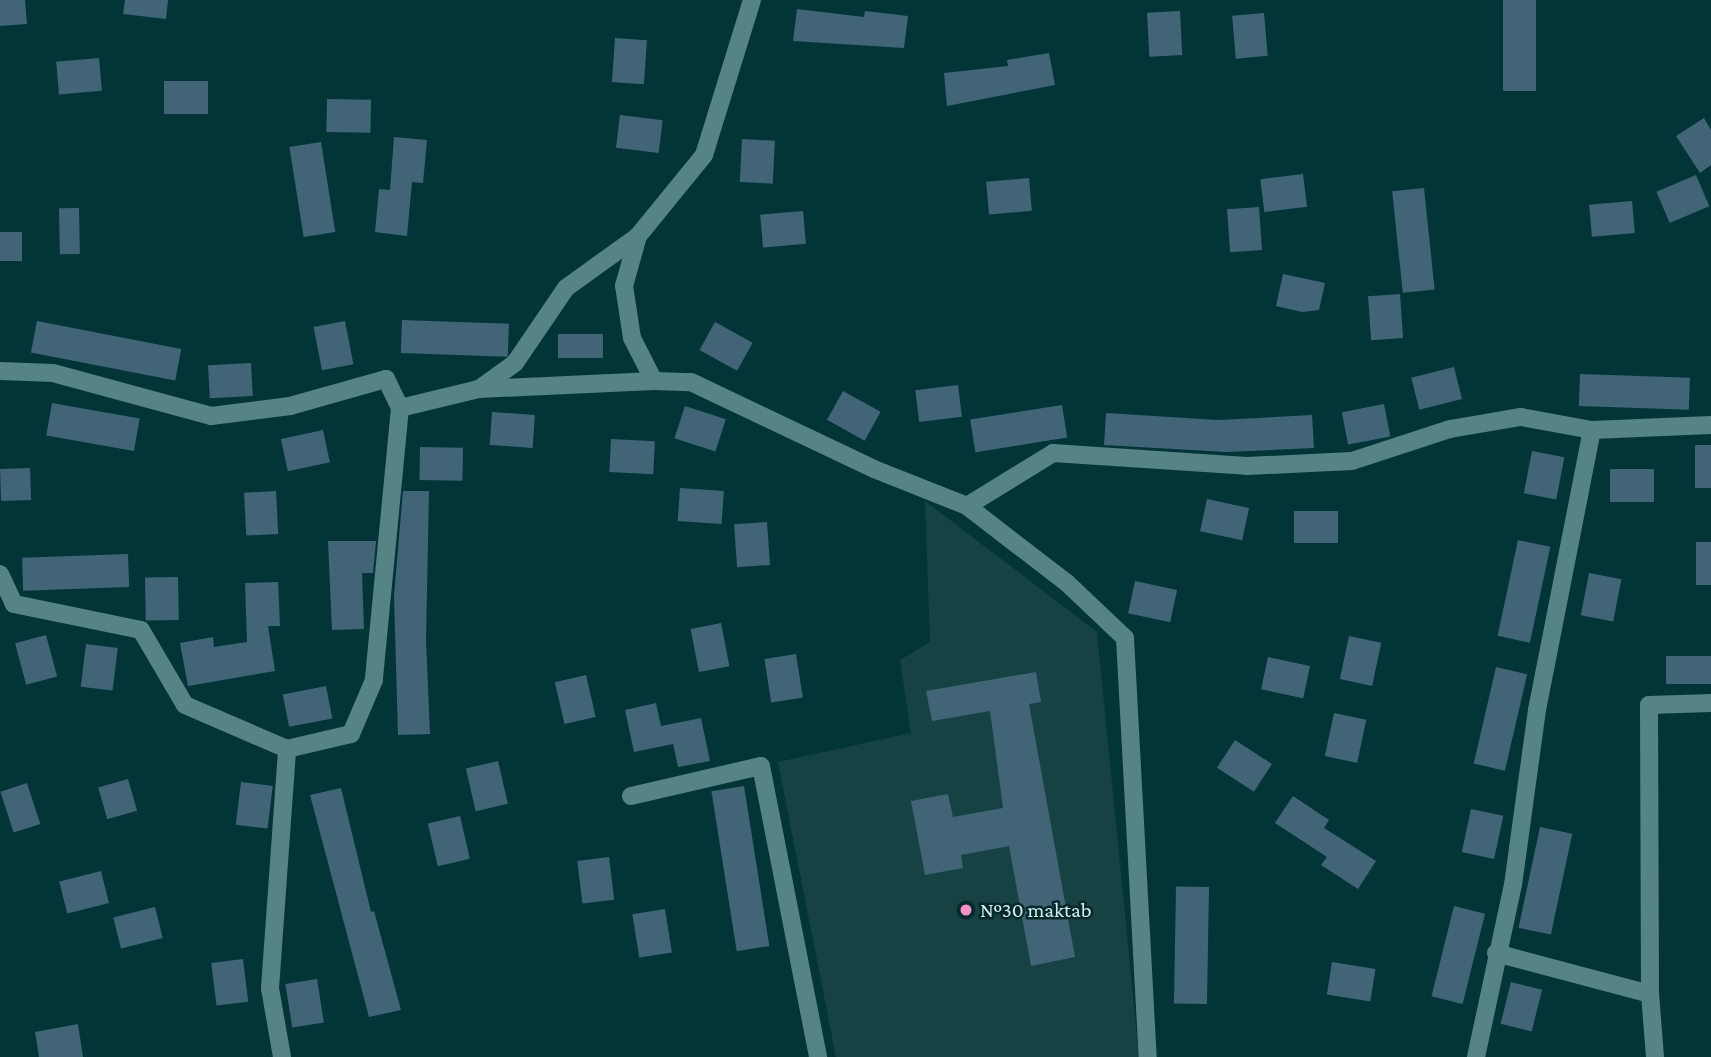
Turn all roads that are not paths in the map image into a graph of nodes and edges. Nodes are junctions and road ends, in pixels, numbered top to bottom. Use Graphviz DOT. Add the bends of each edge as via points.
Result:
graph roads {
  1 [pos="752,0"];
  2 [pos="638,236"];
  3 [pos="0,372"];
  4 [pos="654,382"];
  5 [pos="479,389"];
  6 [pos="400,408"];
  7 [pos="1711,425"];
  8 [pos="1592,430"];
  9 [pos="967,506"];
  10 [pos="0,574"];
  11 [pos="7,605"];
  12 [pos="1711,703"];
  13 [pos="287,749"];
  14 [pos="631,796"];
  15 [pos="1496,953"];
  16 [pos="1650,994"];
  17 [pos="282,1057"];
  18 [pos="818,1057"];
  19 [pos="1148,1057"];
  20 [pos="1476,1057"];
  21 [pos="1655,1057"];
  1 -- 2 [label="street" via="704,155"];
  2 -- 4 [label="street" via="624,286 632,338"];
  2 -- 5 [label="street" via="566,288 515,363"];
  3 -- 6 [label="street" via="53,373 211,416 290,406 386,379"];
  4 -- 5 [label="street"];
  4 -- 9 [label="street" via="691,382 874,469"];
  5 -- 6 [label="street"];
  6 -- 13 [label="street" via="374,680 351,734"];
  7 -- 8 [label="street"];
  8 -- 9 [label="street" via="1521,417 1450,429 1352,461 1299,464 1247,466 1053,453"];
  8 -- 15 [label="street" via="1538,710 1513,885"];
  9 -- 19 [label="street" via="1067,583 1125,638"];
  10 -- 11 [label="street"];
  11 -- 13 [label="street" via="141,630 186,705"];
  12 -- 16 [label="street" via="1649,705"];
  13 -- 17 [label="street" via="270,988"];
  14 -- 18 [label="street" via="761,766"];
  15 -- 16 [label="street"];
  15 -- 20 [label="street"];
  16 -- 21 [label="street"];
}
